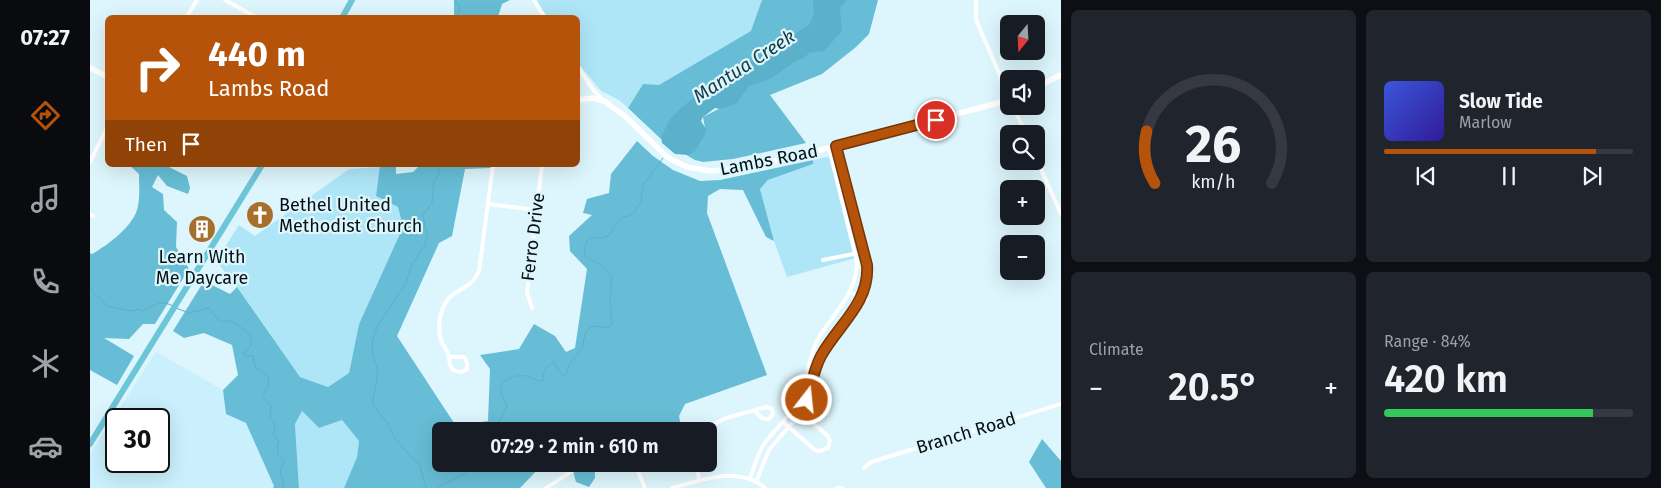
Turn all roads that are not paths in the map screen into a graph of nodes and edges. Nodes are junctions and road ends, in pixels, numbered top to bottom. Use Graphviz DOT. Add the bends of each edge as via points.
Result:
graph roads {
  1 [pos="197,0"];
  2 [pos="225,0"];
  3 [pos="352,0"];
  4 [pos="534,0"];
  5 [pos="976,0"];
  6 [pos="232,2"];
  7 [pos="188,15"];
  8 [pos="253,15"];
  9 [pos="344,15"];
  10 [pos="543,15"];
  11 [pos="90,68"];
  12 [pos="580,70"];
  13 [pos="1000,75"];
  14 [pos="105,76"];
  15 [pos="1061,76"];
  16 [pos="1045,83"];
  17 [pos="580,100"];
  18 [pos="604,101"];
  19 [pos="1000,102"];
  20 [pos="105,132"];
  21 [pos="836,146"];
  22 [pos="829,148"];
  23 [pos="90,162"];
  24 [pos="261,167"];
  25 [pos="493,167"];
  26 [pos="542,167"];
  27 [pos="1041,170"];
  28 [pos="488,204"];
  29 [pos="536,210"];
  30 [pos="1061,214"];
  31 [pos="863,252"];
  32 [pos="855,254"];
  33 [pos="823,260"];
  34 [pos="850,292"];
  35 [pos="864,299"];
  36 [pos="532,308"];
  37 [pos="449,357"];
  38 [pos="808,369"];
  39 [pos="816,371"];
  40 [pos="805,382"];
  41 [pos="812,384"];
  42 [pos="1061,404"];
  43 [pos="794,407"];
  44 [pos="755,411"];
  45 [pos="800,412"];
  46 [pos="783,422"];
  47 [pos="717,423"];
  48 [pos="788,427"];
  49 [pos="90,444"];
  50 [pos="864,468"];
  51 [pos="571,472"];
  52 [pos="638,472"];
  53 [pos="698,472"];
  54 [pos="750,479"];
  55 [pos="699,480"];
  56 [pos="756,482"];
  57 [pos="546,488"];
  58 [pos="645,488"];
  59 [pos="672,488"];
  60 [pos="765,488"];
  61 [pos="837,488"];
  62 [pos="842,488"];
  1 -- 7 [label="street"];
  2 -- 6 [label="street"];
  3 -- 9 [label="main road"];
  4 -- 10 [label="street"];
  5 -- 13 [label="street" via="976,20"];
  6 -- 8 [label="street"];
  11 -- 14 [label="main road"];
  12 -- 18 [label="street"];
  15 -- 16 [label="main road"];
  17 -- 18 [label="main road"];
  18 -- 22 [label="main road, Lambs Road" via="626,117 663,154 698,170 746,168"];
  19 -- 21 [label="main road, Lambs Road"];
  20 -- 23 [label="street"];
  21 -- 22 [label="main road, Lambs Road"];
  21 -- 31 [label="street"];
  22 -- 32 [label="street"];
  24 -- 49 [label="main road"];
  25 -- 28 [label="street"];
  26 -- 29 [label="street, Ferro Drive"];
  27 -- 30 [label="street"];
  28 -- 29 [label="street"];
  28 -- 37 [label="street" via="477,276 471,284 448,299 441,312 439,332"];
  29 -- 36 [label="street, Ferro Drive" via="527,292"];
  31 -- 32 [label="street"];
  31 -- 35 [label="street" via="868,276"];
  32 -- 33 [label="street"];
  32 -- 34 [label="street" via="857,268"];
  34 -- 35 [label="street"];
  34 -- 38 [label="street" via="818,340"];
  35 -- 39 [label="street" via="822,355"];
  37 -- 37 [label="street" via="448,363 454,371 467,369 464,357"];
  38 -- 39 [label="street"];
  38 -- 40 [label="street"];
  39 -- 41 [label="street"];
  40 -- 41 [label="street"];
  40 -- 43 [label="street"];
  41 -- 45 [label="street"];
  42 -- 50 [label="street, Branch Road" via="871,462"];
  43 -- 45 [label="street"];
  43 -- 46 [label="street"];
  44 -- 44 [label="street" via="770,407 773,414 766,420"];
  44 -- 47 [label="street"];
  45 -- 48 [label="street"];
  45 -- 48 [label="street" via="828,436 828,448 815,450"];
  46 -- 48 [label="street"];
  46 -- 54 [label="street" via="760,451"];
  48 -- 56 [label="street" via="770,450"];
  51 -- 57 [label="street"];
  52 -- 58 [label="street"];
  53 -- 55 [label="street"];
  54 -- 55 [label="street" via="727,476"];
  54 -- 56 [label="street"];
  55 -- 59 [label="street"];
  56 -- 60 [label="street"];
  61 -- 62 [label="street"];
}
